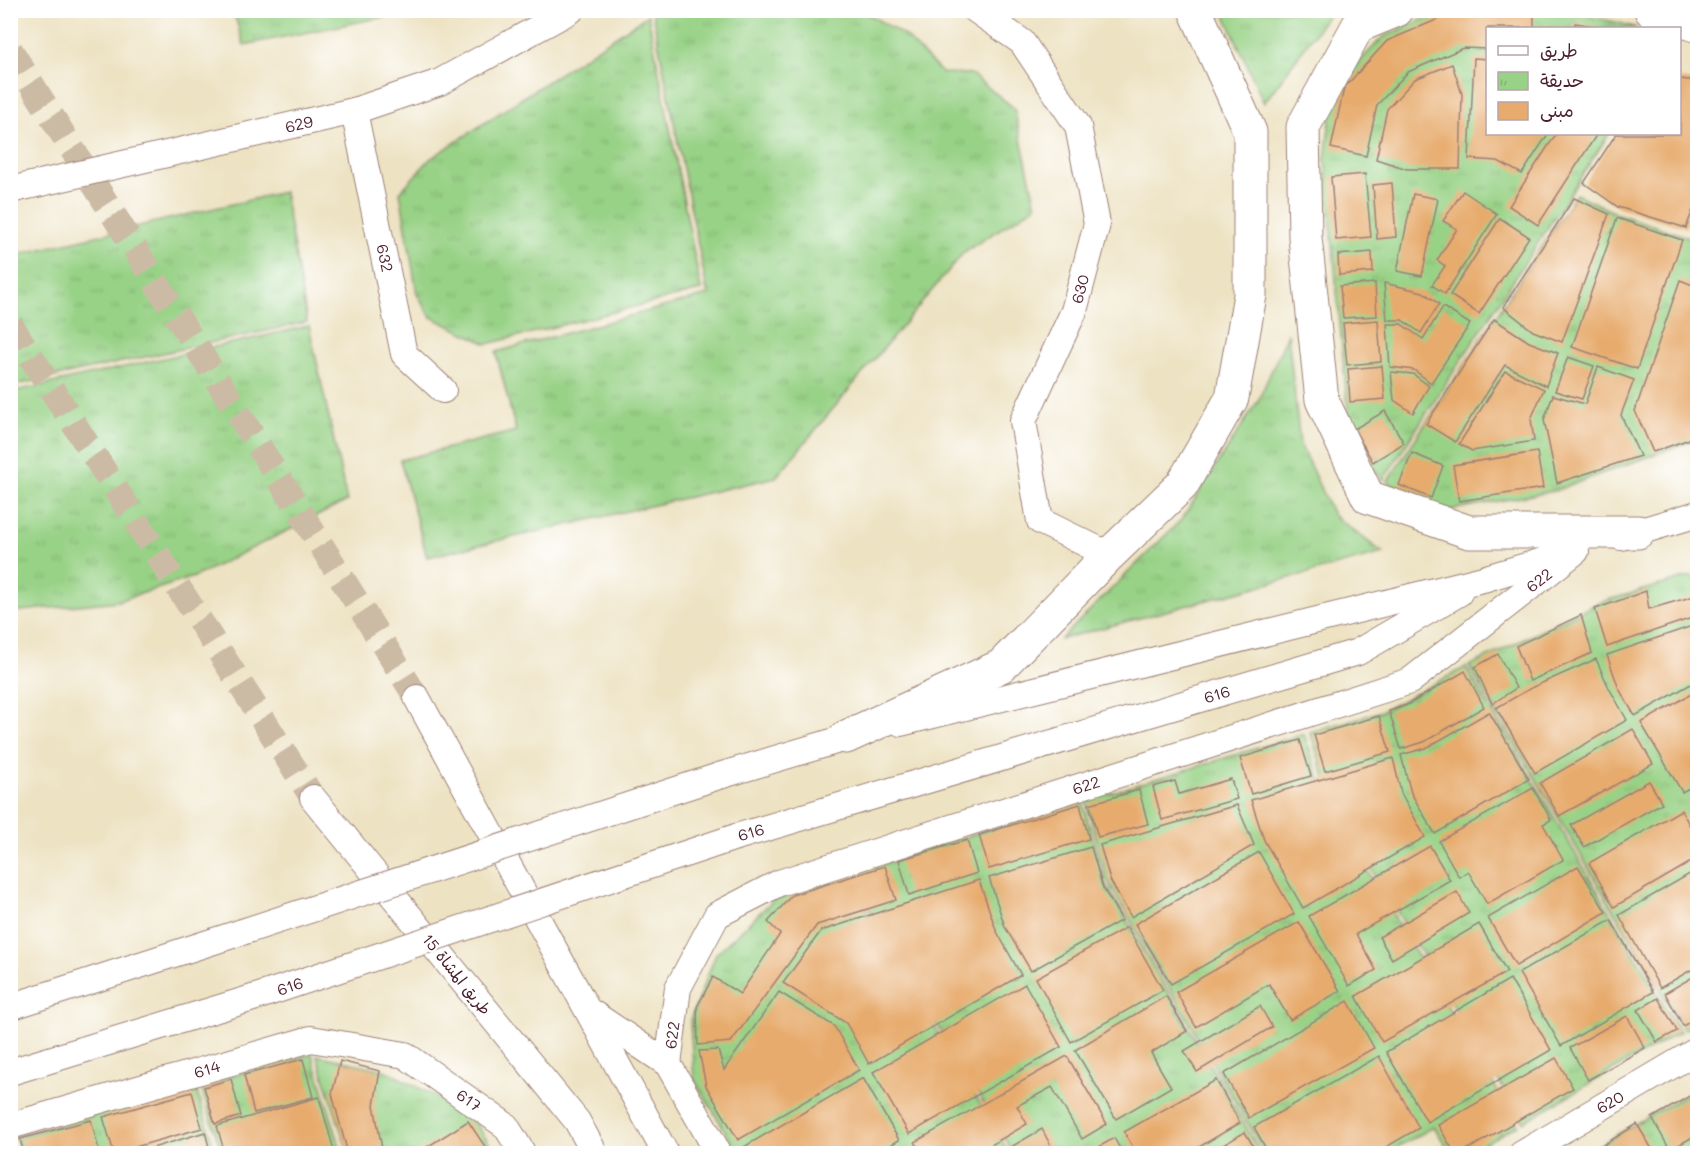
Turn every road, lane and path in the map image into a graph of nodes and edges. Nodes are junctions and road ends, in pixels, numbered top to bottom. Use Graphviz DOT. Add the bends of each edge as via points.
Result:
graph roads {
  1 [pos="571,10"];
  2 [pos="976,10"];
  3 [pos="1195,10"];
  4 [pos="1397,10"];
  5 [pos="1650,11"];
  6 [pos="1698,26"];
  7 [pos="354,111"];
  8 [pos="10,190"];
  9 [pos="443,390"];
  10 [pos="1698,514"];
  11 [pos="1638,532"];
  12 [pos="1576,551"];
  13 [pos="1109,555"];
  14 [pos="1483,579"];
  15 [pos="417,698"];
  16 [pos="846,737"];
  17 [pos="313,798"];
  18 [pos="10,1007"];
  19 [pos="589,1011"];
  20 [pos="1698,1050"];
  21 [pos="405,1055"];
  22 [pos="668,1064"];
  23 [pos="10,1071"];
  24 [pos="10,1126"];
  25 [pos="523,1154"];
  26 [pos="595,1154"];
  27 [pos="666,1154"];
  28 [pos="719,1154"];
  29 [pos="1522,1154"];
  1 -- 7 [label="street, 629" via="440,82"];
  2 -- 13 [label="street, 630" via="1022,42 1078,126 1097,224 1074,311 1023,421 1040,521"];
  3 -- 13 [label="main road" via="1250,132 1250,295 1232,398 1182,485"];
  4 -- 11 [label="main road" via="1359,27 1304,127 1305,237 1322,400 1368,496 1469,532"];
  5 -- 6 [label="main road"];
  7 -- 8 [label="street, 629"];
  7 -- 9 [label="street, 632" via="404,354"];
  10 -- 11 [label="street, 616"];
  11 -- 12 [label="street, 616"];
  12 -- 14 [label="street, 616"];
  12 -- 22 [label="street, 622" via="1410,681 779,883 717,915 678,988"];
  13 -- 16 [label="main road" via="1001,666"];
  14 -- 16 [label="street, 616"];
  14 -- 23 [label="street, 616, bridge" via="1358,652 736,837 256,997"];
  15 -- 19 [label="street"];
  16 -- 18 [label="street, 616, bridge"];
  17 -- 26 [label="street, طريق المشاة 15" via="577,1121"];
  19 -- 22 [label="street"];
  19 -- 27 [label="street"];
  20 -- 29 [label="street, 620"];
  21 -- 24 [label="street, 614" via="310,1039"];
  21 -- 25 [label="street, 617" via="506,1126"];
  22 -- 28 [label="street"];
}
